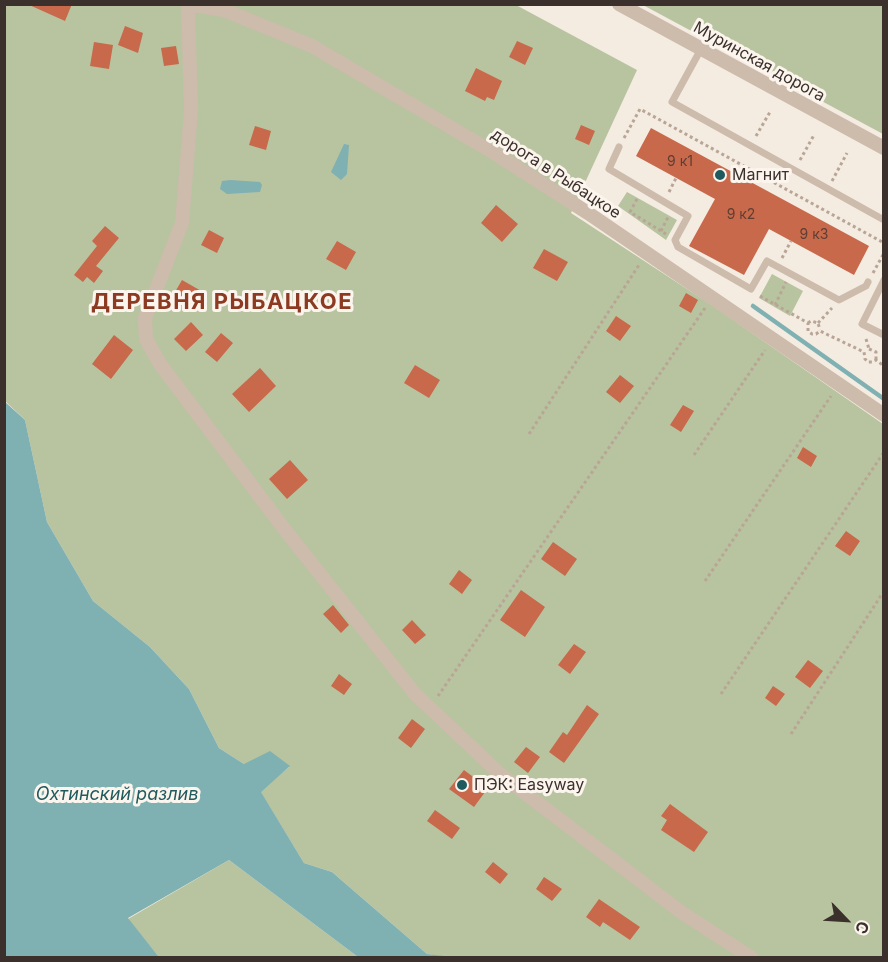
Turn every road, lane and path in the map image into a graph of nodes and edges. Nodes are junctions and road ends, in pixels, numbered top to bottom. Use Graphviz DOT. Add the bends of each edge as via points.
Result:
graph roads {
  1 [pos="619,4"];
  2 [pos="188,5"];
  3 [pos="701,49"];
  4 [pos="619,147"];
  5 [pos="884,148"];
  6 [pos="676,178"];
  7 [pos="643,189"];
  8 [pos="664,202"];
  9 [pos="674,208"];
  10 [pos="884,220"];
  11 [pos="660,231"];
  12 [pos="675,240"];
  13 [pos="791,241"];
  14 [pos="884,243"];
  15 [pos="884,253"];
  16 [pos="647,254"];
  17 [pos="882,262"];
  18 [pos="778,266"];
  19 [pos="791,273"];
  20 [pos="884,280"];
  21 [pos="868,282"];
  22 [pos="751,289"];
  23 [pos="712,298"];
  24 [pos="839,300"];
  25 [pos="775,304"];
  26 [pos="808,323"];
  27 [pos="818,323"];
  28 [pos="862,324"];
  29 [pos="819,331"];
  30 [pos="884,335"];
  31 [pos="772,339"];
  32 [pos="869,349"];
  33 [pos="864,352"];
  34 [pos="876,360"];
  35 [pos="884,366"];
  36 [pos="838,384"];
  37 [pos="884,415"];
  38 [pos="529,435"];
  39 [pos="884,452"];
  40 [pos="694,455"];
  41 [pos="705,581"];
  42 [pos="884,591"];
  43 [pos="721,694"];
  44 [pos="430,707"];
  45 [pos="791,734"];
  46 [pos="752,957"];
  1 -- 3 [label="street, Муринская дорога"];
  2 -- 16 [label="street, дорога в Рыбацкое" via="224,10 312,46 496,154"];
  2 -- 44 [label="street" via="191,111 182,223 145,318 147,339 160,364 282,526 415,694"];
  3 -- 5 [label="street, Муринская дорога"];
  3 -- 10 [label="lane" via="672,102"];
  4 -- 7 [label="lane" via="609,169"];
  4 -- 14 [label="path" via="640,109"];
  6 -- 8 [label="path"];
  7 -- 8 [label="lane"];
  7 -- 11 [label="path" via="630,212"];
  8 -- 9 [label="lane"];
  9 -- 11 [label="path"];
  9 -- 12 [label="lane" via="688,216"];
  11 -- 12 [label="path"];
  12 -- 22 [label="lane" via="678,247"];
  13 -- 18 [label="path"];
  15 -- 17 [label="path"];
  16 -- 23 [label="street, дорога в Рыбацкое"];
  16 -- 38 [label="path"];
  17 -- 21 [label="path"];
  18 -- 19 [label="lane"];
  18 -- 22 [label="lane" via="767,261"];
  19 -- 24 [label="lane"];
  19 -- 25 [label="path"];
  20 -- 28 [label="lane"];
  21 -- 24 [label="lane"];
  22 -- 25 [label="path"];
  23 -- 31 [label="street, дорога в Рыбацкое"];
  23 -- 44 [label="path"];
  24 -- 27 [label="path"];
  25 -- 26 [label="path"];
  26 -- 27 [label="path"];
  26 -- 29 [label="path" via="812,334"];
  27 -- 29 [label="path"];
  28 -- 30 [label="lane"];
  28 -- 32 [label="path"];
  29 -- 33 [label="path"];
  31 -- 36 [label="street, дорога в Рыбацкое"];
  31 -- 40 [label="path"];
  32 -- 33 [label="path"];
  32 -- 34 [label="path" via="876,352"];
  33 -- 34 [label="path" via="868,362"];
  34 -- 35 [label="path"];
  36 -- 37 [label="street, дорога в Рыбацкое"];
  36 -- 41 [label="path"];
  39 -- 43 [label="path"];
  42 -- 45 [label="path"];
  44 -- 46 [label="street" via="500,774 681,912"];
}
